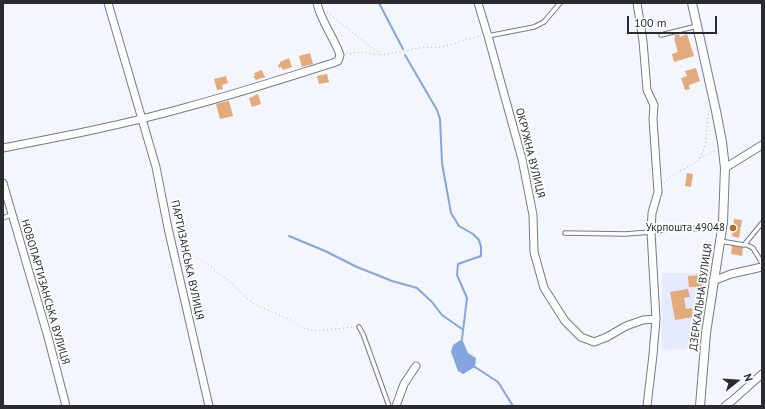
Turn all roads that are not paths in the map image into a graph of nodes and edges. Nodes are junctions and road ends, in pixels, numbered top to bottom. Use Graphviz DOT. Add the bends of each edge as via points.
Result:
graph roads {
  1 [pos="108,3"];
  2 [pos="478,3"];
  3 [pos="560,3"];
  4 [pos="637,3"];
  5 [pos="692,3"];
  6 [pos="317,5"];
  7 [pos="697,26"];
  8 [pos="661,34"];
  9 [pos="488,35"];
  10 [pos="142,119"];
  11 [pos="762,145"];
  12 [pos="3,148"];
  13 [pos="725,168"];
  14 [pos="3,184"];
  15 [pos="11,215"];
  16 [pos="3,218"];
  17 [pos="762,223"];
  18 [pos="722,228"];
  19 [pos="651,232"];
  20 [pos="565,233"];
  21 [pos="720,241"];
  22 [pos="745,244"];
  23 [pos="762,263"];
  24 [pos="762,267"];
  25 [pos="713,281"];
  26 [pos="656,319"];
  27 [pos="358,327"];
  28 [pos="416,366"];
  29 [pos="762,374"];
  30 [pos="66,406"];
  31 [pos="209,406"];
  32 [pos="389,406"];
  33 [pos="396,406"];
  34 [pos="647,406"];
  35 [pos="700,406"];
  36 [pos="725,406"];
  1 -- 10 [label="street, ПАРТИЗАНСЬКА ВУЛИЦЯ"];
  2 -- 9 [label="street, ОКРУЖНА ВУЛИЦЯ"];
  3 -- 9 [label="lane" via="544,22 534,27"];
  4 -- 19 [label="street" via="644,41 647,90 654,105 658,192 652,213"];
  5 -- 7 [label="street, ДЗЕРКАЛЬНА ВУЛИЦЯ"];
  6 -- 10 [label="street" via="340,55 338,61"];
  7 -- 8 [label="lane"];
  7 -- 13 [label="street, ДЗЕРКАЛЬНА ВУЛИЦЯ" via="715,106"];
  9 -- 26 [label="street, ОКРУЖНА ВУЛИЦЯ" via="522,159 533,215 534,252 544,288 565,321 580,337 594,342 626,326"];
  10 -- 12 [label="street"];
  10 -- 31 [label="street, ПАРТИЗАНСЬКА ВУЛИЦЯ" via="156,167"];
  11 -- 13 [label="street"];
  13 -- 18 [label="street, ДЗЕРКАЛЬНА ВУЛИЦЯ"];
  14 -- 15 [label="street, НОВОПАРТИЗАНСЬКА ВУЛИЦЯ"];
  15 -- 16 [label="lane"];
  15 -- 30 [label="street, НОВОПАРТИЗАНСЬКА ВУЛИЦЯ"];
  17 -- 22 [label="lane"];
  18 -- 19 [label="lane"];
  18 -- 21 [label="street, ДЗЕРКАЛЬНА ВУЛИЦЯ"];
  19 -- 20 [label="lane"];
  19 -- 26 [label="street"];
  21 -- 22 [label="lane"];
  21 -- 25 [label="street, ДЗЕРКАЛЬНА ВУЛИЦЯ"];
  22 -- 23 [label="lane" via="753,248"];
  24 -- 25 [label="street"];
  25 -- 35 [label="street, ДЗЕРКАЛЬНА ВУЛИЦЯ"];
  26 -- 34 [label="street"];
  27 -- 32 [label="lane" via="363,334"];
  28 -- 33 [label="street" via="404,384"];
  29 -- 36 [label="street"];
}
